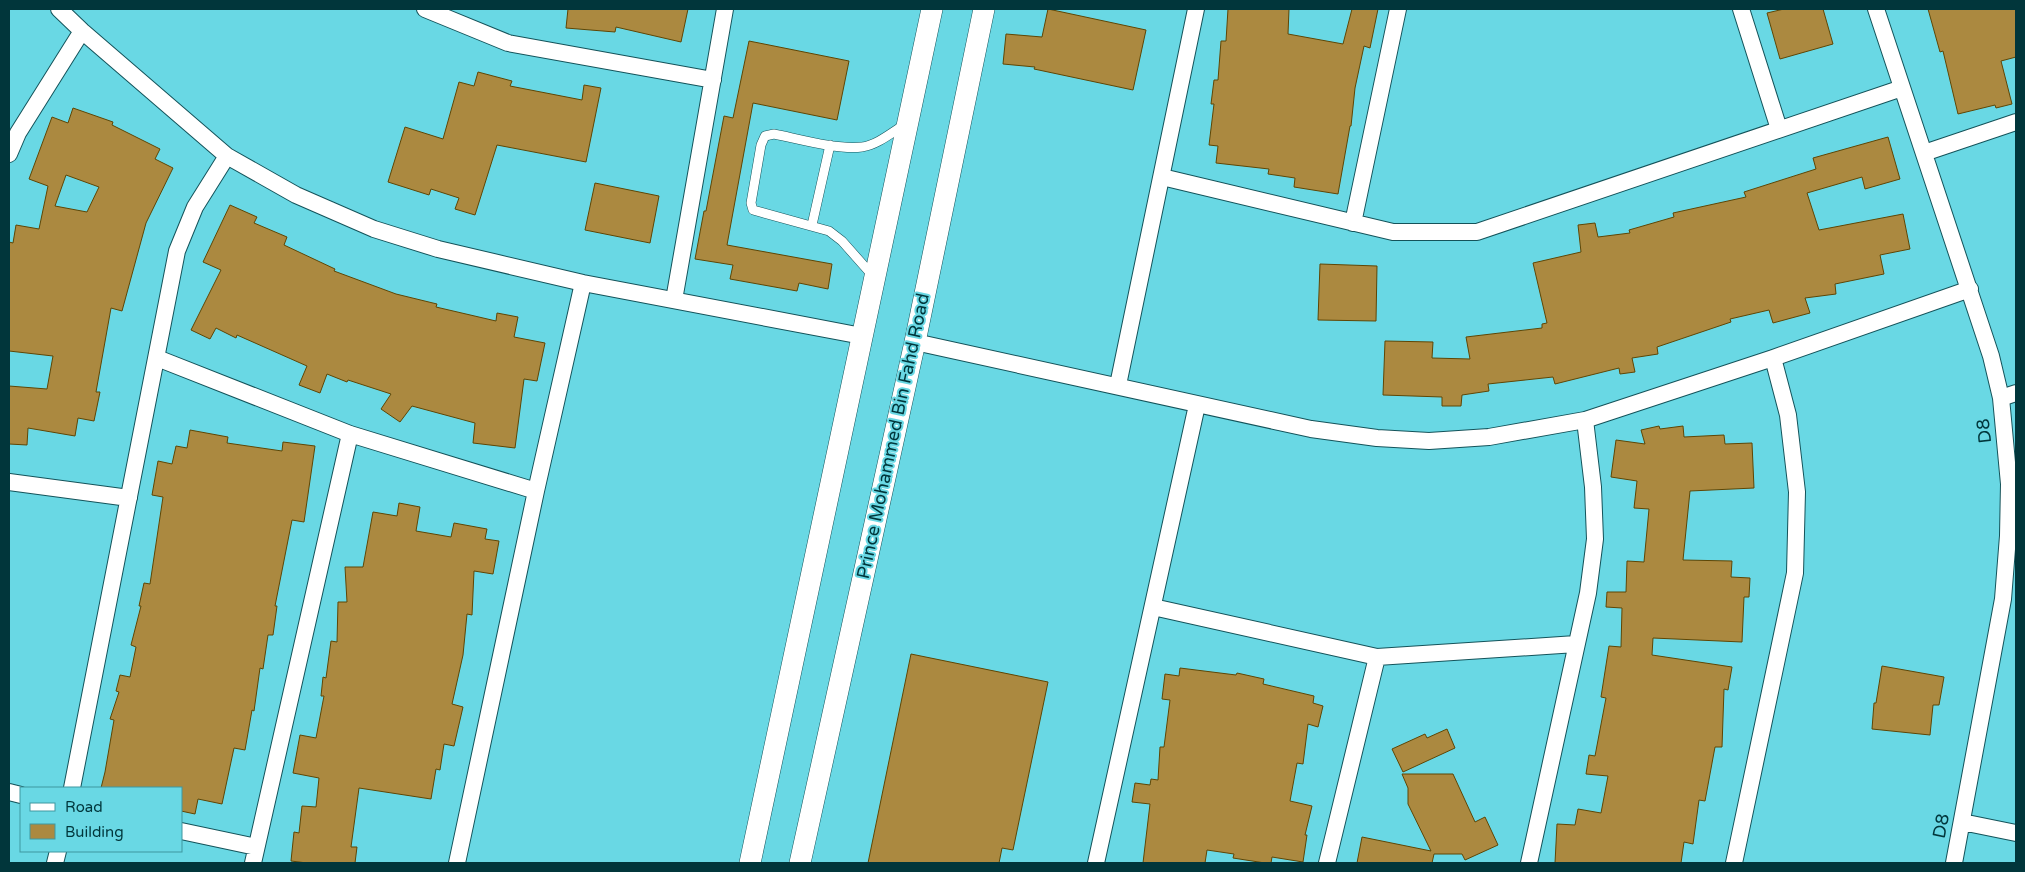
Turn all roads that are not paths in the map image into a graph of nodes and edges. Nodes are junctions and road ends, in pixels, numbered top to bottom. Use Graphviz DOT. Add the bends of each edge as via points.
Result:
graph roads {
  1 [pos="59,9"];
  2 [pos="425,9"];
  3 [pos="725,9"];
  4 [pos="932,9"];
  5 [pos="984,9"];
  6 [pos="1196,9"];
  7 [pos="1398,9"];
  8 [pos="1740,9"];
  9 [pos="1876,9"];
  10 [pos="82,31"];
  11 [pos="713,80"];
  12 [pos="1902,88"];
  13 [pos="2016,122"];
  14 [pos="908,123"];
  15 [pos="1779,129"];
  16 [pos="830,145"];
  17 [pos="1924,153"];
  18 [pos="9,154"];
  19 [pos="227,156"];
  20 [pos="1162,177"];
  21 [pos="1352,223"];
  22 [pos="812,225"];
  23 [pos="875,278"];
  24 [pos="583,283"];
  25 [pos="1970,289"];
  26 [pos="674,300"];
  27 [pos="862,336"];
  28 [pos="914,342"];
  29 [pos="157,358"];
  30 [pos="1773,358"];
  31 [pos="1118,385"];
  32 [pos="2008,396"];
  33 [pos="1197,405"];
  34 [pos="1586,420"];
  35 [pos="350,434"];
  36 [pos="9,482"];
  37 [pos="536,491"];
  38 [pos="130,498"];
  39 [pos="1153,607"];
  40 [pos="1576,644"];
  41 [pos="1377,656"];
  42 [pos="72,787"];
  43 [pos="1962,822"];
  44 [pos="182,830"];
  45 [pos="2016,833"];
  46 [pos="254,855"];
  47 [pos="457,863"];
  48 [pos="750,863"];
  49 [pos="800,863"];
  50 [pos="1096,863"];
  51 [pos="1327,863"];
  52 [pos="1529,863"];
  53 [pos="1734,863"];
  54 [pos="1954,863"];
  1 -- 10 [label="street"];
  2 -- 11 [label="street" via="508,43"];
  3 -- 11 [label="street"];
  4 -- 14 [label="street"];
  5 -- 28 [label="street, Prince Mohammed Bin Fahd Road"];
  6 -- 20 [label="street"];
  7 -- 21 [label="street"];
  8 -- 15 [label="street"];
  9 -- 12 [label="street, D8"];
  10 -- 18 [label="street" via="18,133"];
  10 -- 19 [label="street"];
  11 -- 26 [label="street"];
  12 -- 15 [label="street"];
  12 -- 17 [label="street, D8"];
  13 -- 17 [label="street"];
  14 -- 16 [label="lane" via="863,147"];
  14 -- 23 [label="street"];
  15 -- 21 [label="street" via="1477,232 1393,232"];
  16 -- 22 [label="lane"];
  16 -- 22 [label="lane" via="774,134 765,136 761,145 751,203 753,210"];
  17 -- 25 [label="street, D8"];
  19 -- 24 [label="street" via="296,195 374,229 438,249"];
  19 -- 29 [label="street" via="195,207 177,251"];
  20 -- 21 [label="street"];
  20 -- 31 [label="street"];
  22 -- 23 [label="lane" via="829,231 842,241"];
  23 -- 27 [label="street"];
  24 -- 26 [label="street"];
  24 -- 37 [label="street"];
  25 -- 30 [label="street"];
  25 -- 32 [label="street, D8" via="1991,356"];
  26 -- 27 [label="street"];
  27 -- 48 [label="street"];
  28 -- 31 [label="street"];
  28 -- 49 [label="street, Prince Mohammed Bin Fahd Road"];
  29 -- 35 [label="street"];
  29 -- 38 [label="street"];
  30 -- 34 [label="street"];
  30 -- 53 [label="street" via="1788,415 1797,492 1795,572"];
  31 -- 33 [label="street"];
  32 -- 43 [label="street, D8" via="2008,536 2003,599"];
  33 -- 34 [label="street" via="1311,429 1429,441 1488,437"];
  33 -- 39 [label="street"];
  34 -- 40 [label="street" via="1595,539 1588,592"];
  35 -- 37 [label="street"];
  35 -- 46 [label="street"];
  36 -- 38 [label="street"];
  37 -- 47 [label="street"];
  38 -- 42 [label="street"];
  39 -- 41 [label="street"];
  39 -- 50 [label="street"];
  40 -- 41 [label="street"];
  40 -- 52 [label="street"];
  41 -- 51 [label="street"];
  43 -- 45 [label="street"];
  43 -- 54 [label="street, D8"];
  44 -- 46 [label="street"];
}
